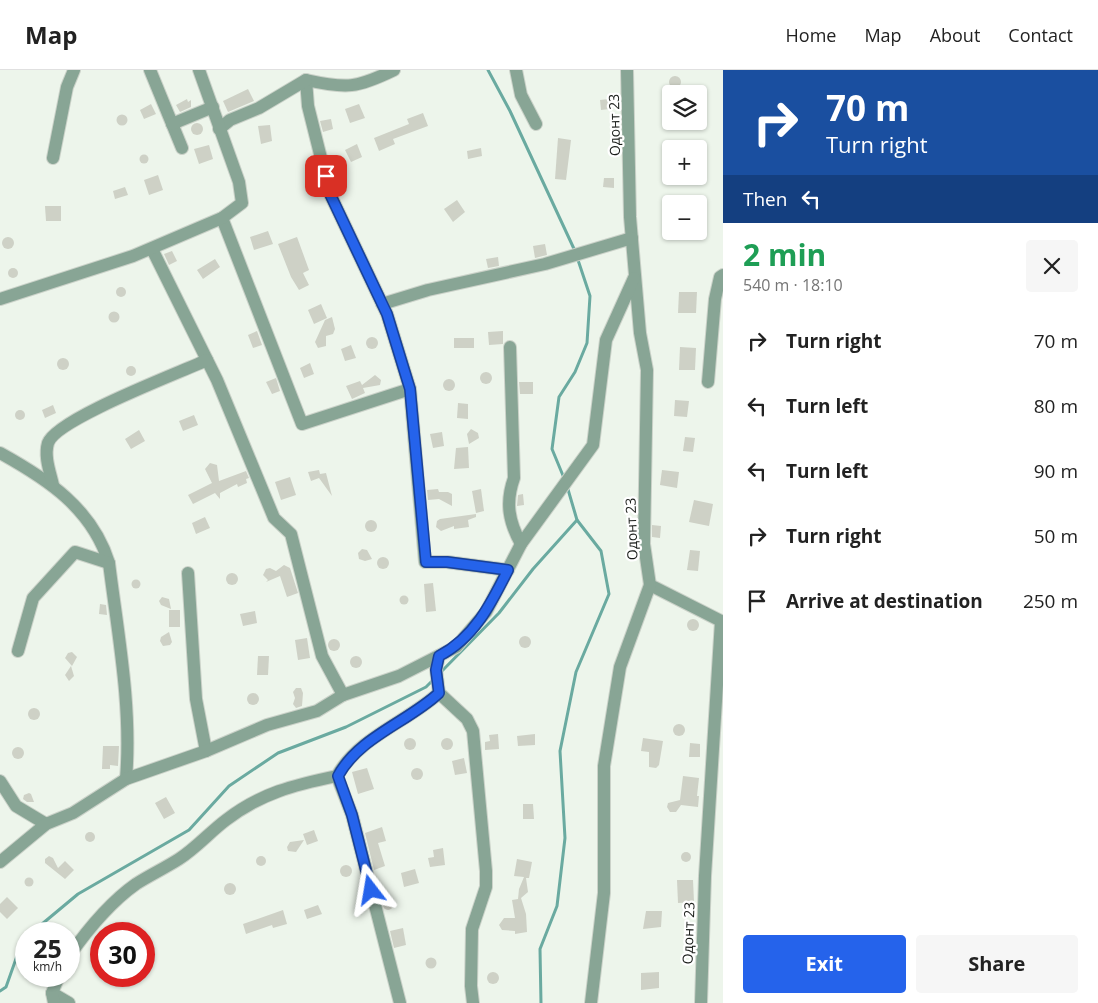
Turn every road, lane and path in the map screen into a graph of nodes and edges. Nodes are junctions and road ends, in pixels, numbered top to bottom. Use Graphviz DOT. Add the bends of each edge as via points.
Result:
graph roads {
  1 [pos="74,70"];
  2 [pos="150,70"];
  3 [pos="199,70"];
  4 [pos="394,70"];
  5 [pos="516,70"];
  6 [pos="627,70"];
  7 [pos="306,80"];
  8 [pos="213,107"];
  9 [pos="172,124"];
  10 [pos="536,124"];
  11 [pos="219,129"];
  12 [pos="182,148"];
  13 [pos="54,158"];
  14 [pos="222,218"];
  15 [pos="632,238"];
  16 [pos="152,248"];
  17 [pos="723,275"];
  18 [pos="635,277"];
  19 [pos="0,299"];
  20 [pos="382,304"];
  21 [pos="510,347"];
  22 [pos="207,360"];
  23 [pos="708,382"];
  24 [pos="410,389"];
  25 [pos="0,453"];
  26 [pos="53,485"];
  27 [pos="521,544"];
  28 [pos="109,563"];
  29 [pos="508,570"];
  30 [pos="188,573"];
  31 [pos="650,585"];
  32 [pos="722,621"];
  33 [pos="18,651"];
  34 [pos="439,656"];
  35 [pos="439,693"];
  36 [pos="343,695"];
  37 [pos="206,751"];
  38 [pos="338,776"];
  39 [pos="126,779"];
  40 [pos="0,781"];
  41 [pos="46,824"];
  42 [pos="0,862"];
  43 [pos="80,940"];
  44 [pos="53,998"];
  45 [pos="69,1003"];
  46 [pos="400,1003"];
  47 [pos="473,1003"];
  48 [pos="591,1003"];
  49 [pos="701,1003"];
  1 -- 13 [label="street" via="67,87"];
  2 -- 9 [label="street"];
  3 -- 8 [label="street"];
  4 -- 7 [label="street" via="365,84 335,87"];
  5 -- 10 [label="street" via="521,95"];
  6 -- 15 [label="street, Одонт 23"];
  7 -- 11 [label="street"];
  7 -- 20 [label="street" via="308,106 330,194"];
  8 -- 9 [label="street"];
  8 -- 11 [label="street"];
  9 -- 12 [label="street"];
  11 -- 14 [label="street" via="239,182 242,203"];
  14 -- 16 [label="street"];
  14 -- 24 [label="street" via="302,424"];
  15 -- 18 [label="street, Одонт 23"];
  15 -- 20 [label="street" via="545,264 428,290"];
  16 -- 19 [label="street"];
  16 -- 22 [label="street"];
  17 -- 23 [label="street" via="716,299"];
  18 -- 27 [label="street" via="606,340 593,445"];
  18 -- 31 [label="street, Одонт 23" via="647,370 644,544"];
  20 -- 24 [label="street"];
  21 -- 27 [label="street" via="514,478 508,494 510,524"];
  22 -- 26 [label="street" via="85,414 63,427 48,442 46,457"];
  22 -- 36 [label="street" via="274,518 291,534 322,656"];
  24 -- 29 [label="street" via="426,562"];
  25 -- 26 [label="street"];
  26 -- 28 [label="street" via="84,516"];
  27 -- 29 [label="street"];
  28 -- 33 [label="street" via="75,552 33,598"];
  28 -- 39 [label="street" via="129,742"];
  29 -- 34 [label="street" via="486,612 456,647"];
  30 -- 37 [label="street" via="196,700"];
  31 -- 32 [label="street, Одонт 23"];
  31 -- 48 [label="street" via="620,667 604,766 604,894"];
  32 -- 49 [label="street, Одонт 23" via="705,876"];
  34 -- 35 [label="street" via="436,670"];
  34 -- 36 [label="street" via="399,676"];
  35 -- 38 [label="street" via="422,709 382,732 362,748 342,767"];
  35 -- 47 [label="street" via="467,719 473,731 486,871 486,888 472,928"];
  36 -- 37 [label="street" via="317,711 266,725"];
  37 -- 39 [label="street"];
  38 -- 43 [label="street" via="293,785 253,800 180,858 135,885 107,908"];
  38 -- 46 [label="street" via="352,815"];
  39 -- 41 [label="street" via="73,813"];
  40 -- 41 [label="street" via="16,806"];
  41 -- 42 [label="street"];
  44 -- 45 [label="street"];
}
